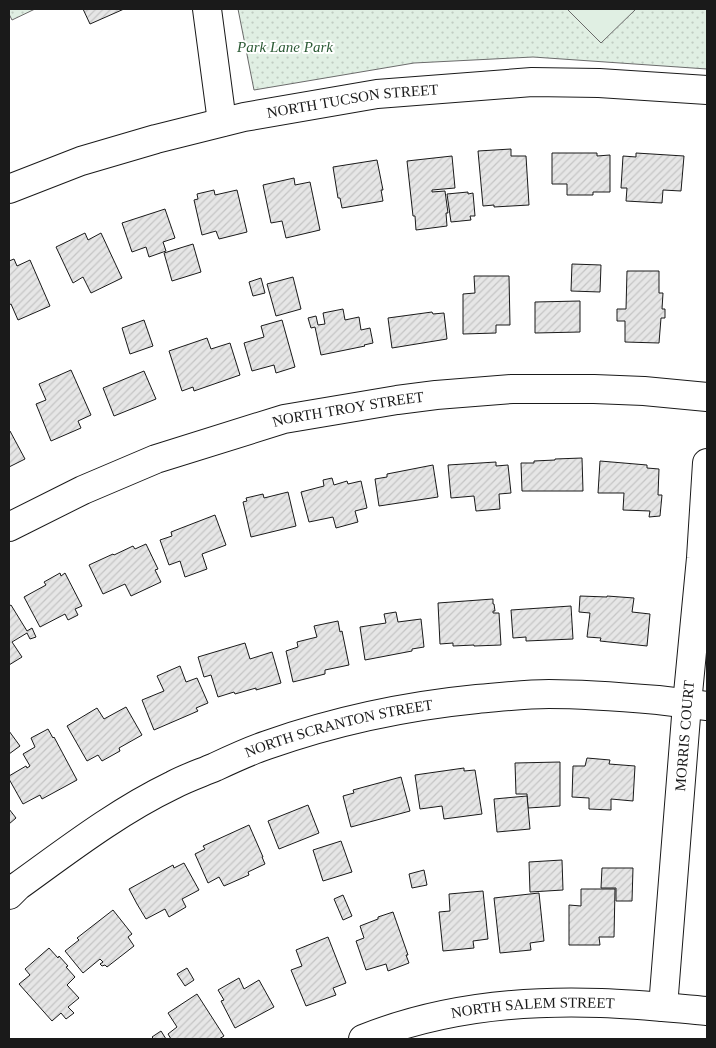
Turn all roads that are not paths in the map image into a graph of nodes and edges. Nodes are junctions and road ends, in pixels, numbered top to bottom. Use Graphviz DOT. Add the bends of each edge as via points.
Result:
graph roads {
  1 [pos="207,9"];
  2 [pos="707,90"];
  3 [pos="222,122"];
  4 [pos="9,189"];
  5 [pos="707,397"];
  6 [pos="707,463"];
  7 [pos="9,527"];
  8 [pos="697,705"];
  9 [pos="9,895"];
  10 [pos="663,1007"];
  11 [pos="707,1011"];
  12 [pos="363,1039"];
  1 -- 3 [label="street"];
  2 -- 3 [label="street, NORTH TUCSON STREET" via="532,82 377,94"];
  3 -- 4 [label="street, NORTH TUCSON STREET" via="81,161"];
  5 -- 7 [label="street, NORTH TROY STREET" via="644,391 512,389 397,400 284,419 156,459 83,490"];
  6 -- 8 [label="street, MORRIS COURT"];
  8 -- 9 [label="street, NORTH SCRANTON STREET" via="592,695 504,696 405,709 310,731 265,745 173,784 84,837"];
  8 -- 10 [label="street, MORRIS COURT"];
  10 -- 11 [label="street, NORTH SALEM STREET"];
  10 -- 12 [label="street, NORTH SALEM STREET" via="567,1002 480,1008 438,1016"];
}
